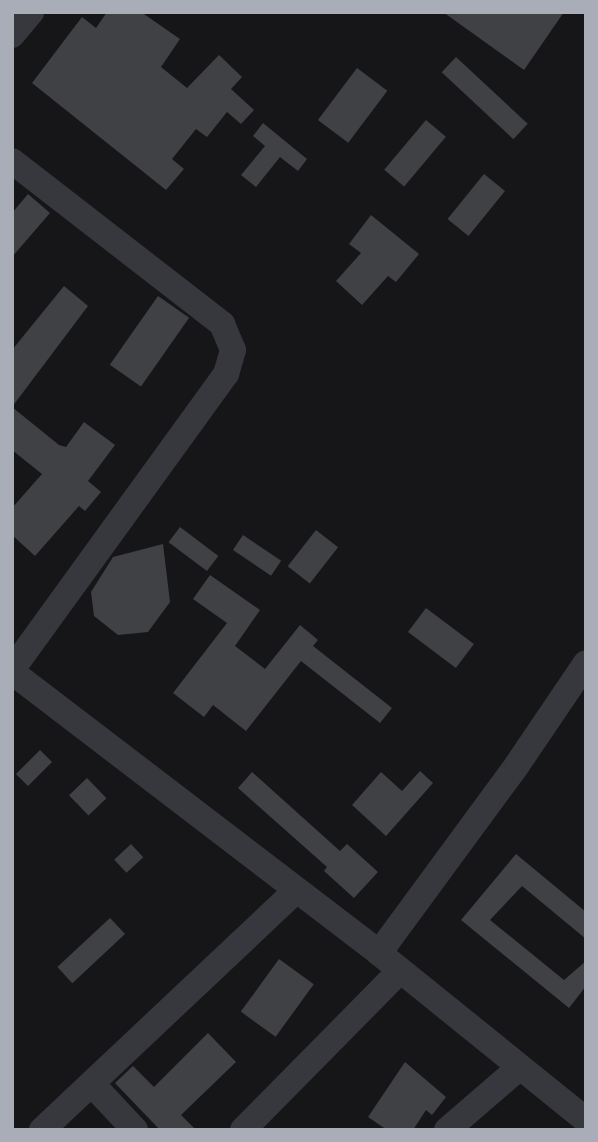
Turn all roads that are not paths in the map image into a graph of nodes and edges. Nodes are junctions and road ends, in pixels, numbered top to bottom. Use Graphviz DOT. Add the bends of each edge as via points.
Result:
graph roads {
  1 [pos="31,12"];
  2 [pos="12,35"];
  3 [pos="12,161"];
  4 [pos="586,663"];
  5 [pos="12,671"];
  6 [pos="296,891"];
  7 [pos="379,953"];
  8 [pos="400,971"];
  9 [pos="520,1067"];
  10 [pos="92,1084"];
  11 [pos="586,1120"];
  12 [pos="42,1130"];
  13 [pos="135,1130"];
  14 [pos="243,1130"];
  15 [pos="447,1130"];
  1 -- 2 [label="street"];
  3 -- 5 [label="street" via="222,324 233,350 226,374"];
  4 -- 7 [label="street"];
  5 -- 6 [label="street"];
  6 -- 7 [label="street"];
  6 -- 10 [label="street"];
  7 -- 8 [label="street"];
  8 -- 9 [label="street"];
  8 -- 14 [label="street"];
  9 -- 11 [label="street"];
  9 -- 15 [label="street"];
  10 -- 12 [label="street"];
  10 -- 13 [label="street"];
}
